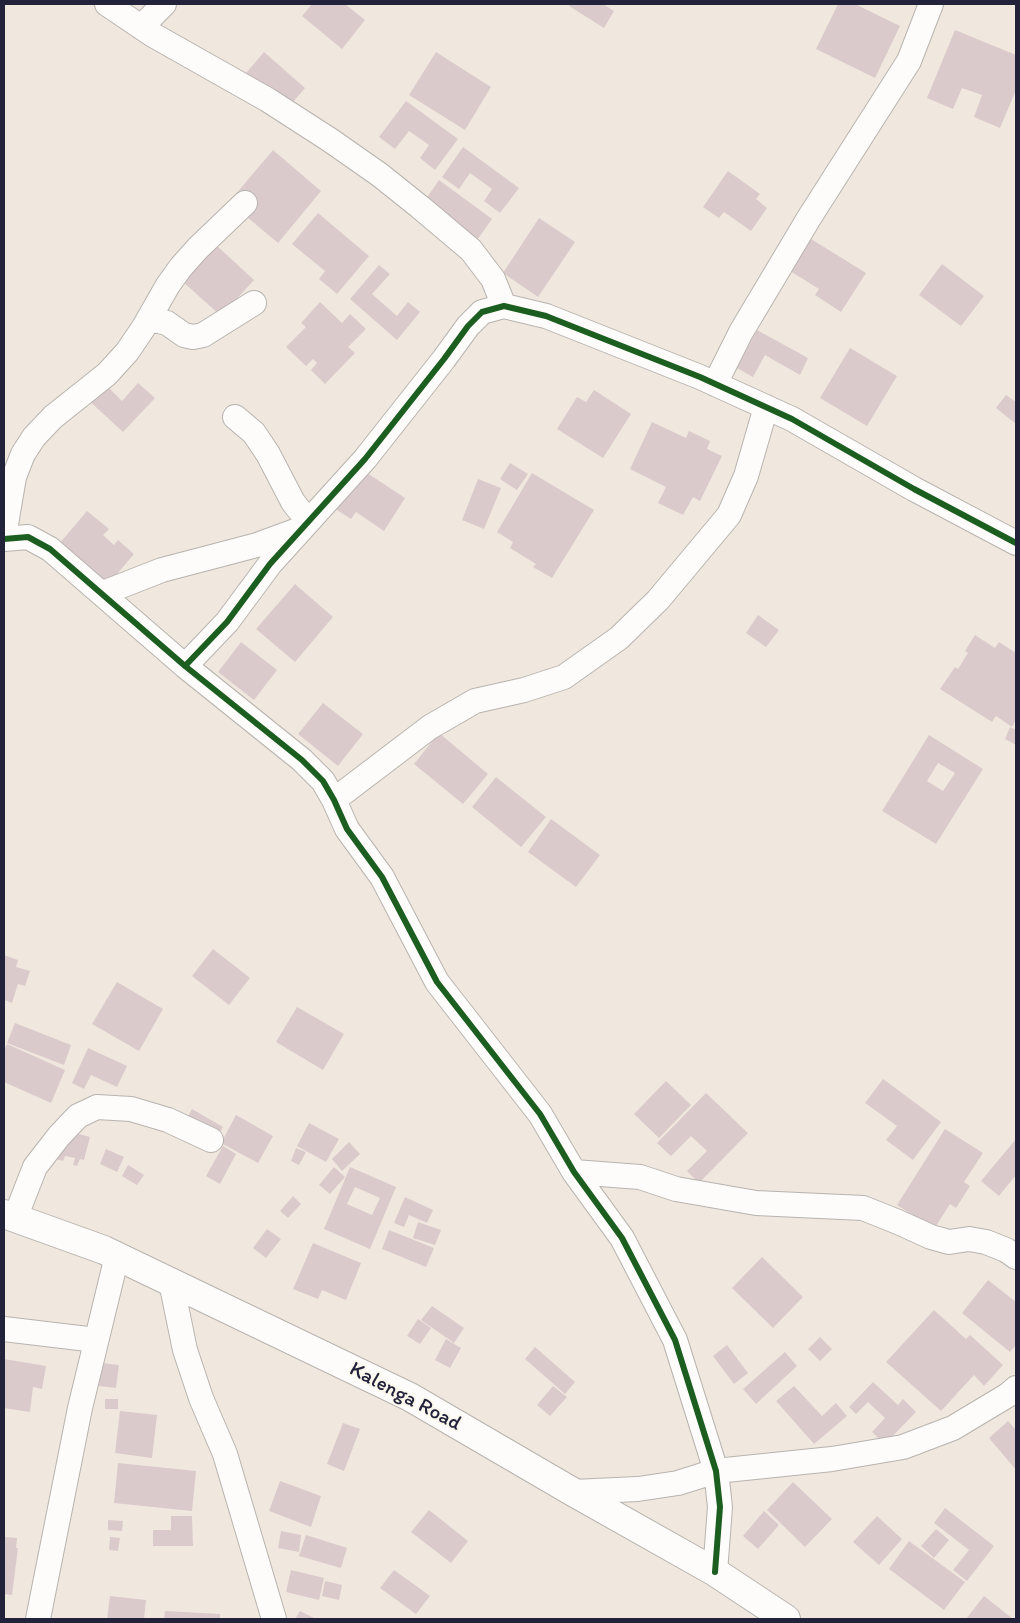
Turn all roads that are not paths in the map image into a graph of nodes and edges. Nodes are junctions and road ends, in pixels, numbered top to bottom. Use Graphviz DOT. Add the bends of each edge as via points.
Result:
graph roads {
  1 [pos="107,4"];
  2 [pos="164,4"];
  3 [pos="931,4"];
  4 [pos="141,27"];
  5 [pos="245,203"];
  6 [pos="254,303"];
  7 [pos="504,306"];
  8 [pos="148,320"];
  9 [pos="715,384"];
  10 [pos="766,407"];
  11 [pos="235,417"];
  12 [pos="304,525"];
  13 [pos="4,538"];
  14 [pos="1016,543"];
  15 [pos="103,593"];
  16 [pos="185,666"];
  17 [pos="334,800"];
  18 [pos="211,1140"];
  19 [pos="574,1172"];
  20 [pos="9,1216"];
  21 [pos="117,1256"];
  22 [pos="1016,1257"];
  23 [pos="171,1282"];
  24 [pos="4,1329"];
  25 [pos="96,1340"];
  26 [pos="1016,1388"];
  27 [pos="716,1472"];
  28 [pos="573,1492"];
  29 [pos="715,1572"];
  30 [pos="38,1619"];
  31 [pos="274,1619"];
  32 [pos="786,1619"];
  1 -- 4 [label="street"];
  2 -- 4 [label="street"];
  3 -- 9 [label="street" via="909,61 745,324"];
  4 -- 7 [label="street" via="268,100 380,175 471,250 492,279"];
  5 -- 8 [label="street" via="181,267"];
  6 -- 8 [label="street" via="202,335 192,337 176,331 167,323"];
  7 -- 9 [label="street" via="546,316"];
  7 -- 12 [label="street" via="482,312 468,326 364,460"];
  8 -- 13 [label="street" via="127,352 107,374 34,437 14,477"];
  9 -- 10 [label="street"];
  10 -- 14 [label="street"];
  10 -- 17 [label="street" via="746,476 729,515 663,594 619,638 564,677 475,701 445,718"];
  11 -- 12 [label="street" via="254,433 268,454"];
  12 -- 15 [label="street" via="257,544 162,570"];
  12 -- 16 [label="street" via="227,622"];
  13 -- 15 [label="street" via="28,537 50,549"];
  15 -- 16 [label="street"];
  16 -- 17 [label="street" via="302,760 323,781"];
  17 -- 19 [label="street" via="347,829 382,877 437,982 540,1114"];
  18 -- 20 [label="street" via="140,1111 97,1107 78,1116 59,1136 35,1168"];
  19 -- 22 [label="street" via="640,1177 676,1190 756,1203 863,1208 931,1237 949,1242 986,1242"];
  19 -- 27 [label="street" via="622,1238 675,1340"];
  20 -- 21 [label="main road, Kalenga Road"];
  21 -- 23 [label="main road, Kalenga Road"];
  21 -- 25 [label="street"];
  23 -- 28 [label="main road, Kalenga Road" via="410,1396"];
  23 -- 31 [label="street" via="185,1350 225,1454"];
  24 -- 25 [label="street"];
  25 -- 30 [label="street"];
  26 -- 27 [label="street" via="953,1428 903,1447"];
  27 -- 28 [label="street" via="678,1483 638,1489"];
  27 -- 29 [label="street" via="720,1506"];
  28 -- 29 [label="main road, Kalenga Road"];
  29 -- 32 [label="main road, Kalenga Road"];
}
